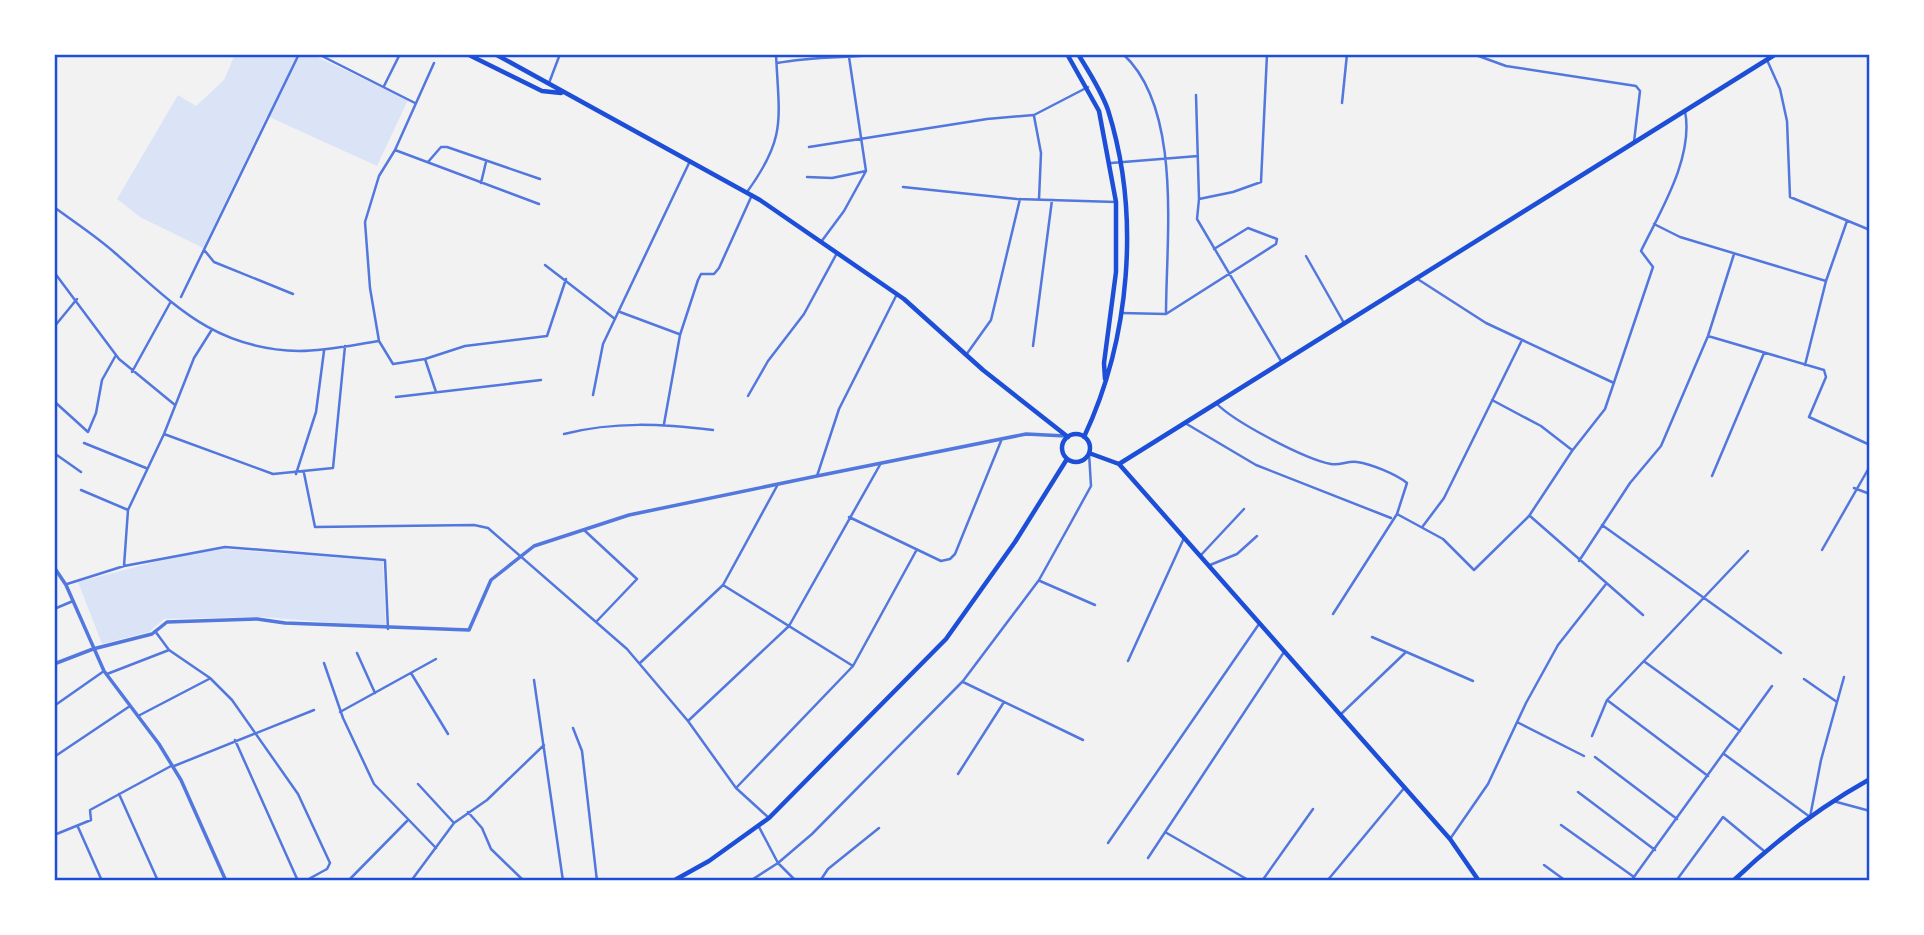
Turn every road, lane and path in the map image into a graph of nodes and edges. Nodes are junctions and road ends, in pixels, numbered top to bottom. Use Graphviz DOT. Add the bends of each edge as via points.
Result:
graph roads {
  1 [pos="299,54"];
  2 [pos="318,54"];
  3 [pos="400,54"];
  4 [pos="467,54"];
  5 [pos="495,54"];
  6 [pos="560,54"];
  7 [pos="776,54"];
  8 [pos="885,54"];
  9 [pos="1067,54"];
  10 [pos="1078,54"];
  11 [pos="1123,54"];
  12 [pos="1268,54"];
  13 [pos="1347,54"];
  14 [pos="1472,54"];
  15 [pos="1776,54"];
  16 [pos="831,57"];
  17 [pos="849,57"];
  18 [pos="1767,60"];
  19 [pos="434,63"];
  20 [pos="776,63"];
  21 [pos="520,67"];
  22 [pos="515,78"];
  23 [pos="549,83"];
  24 [pos="384,86"];
  25 [pos="1088,87"];
  26 [pos="562,93"];
  27 [pos="1196,95"];
  28 [pos="1342,103"];
  29 [pos="415,104"];
  30 [pos="1685,111"];
  31 [pos="1034,115"];
  32 [pos="862,138"];
  33 [pos="1634,143"];
  34 [pos="810,146"];
  35 [pos="395,150"];
  36 [pos="1198,156"];
  37 [pos="1166,157"];
  38 [pos="487,161"];
  39 [pos="690,161"];
  40 [pos="1120,161"];
  41 [pos="428,162"];
  42 [pos="1111,163"];
  43 [pos="866,171"];
  44 [pos="807,177"];
  45 [pos="540,179"];
  46 [pos="481,183"];
  47 [pos="903,187"];
  48 [pos="750,194"];
  49 [pos="1020,199"];
  50 [pos="1039,199"];
  51 [pos="1199,199"];
  52 [pos="1052,200"];
  53 [pos="1116,202"];
  54 [pos="539,204"];
  55 [pos="54,208"];
  56 [pos="1847,221"];
  57 [pos="1654,223"];
  58 [pos="1870,230"];
  59 [pos="821,242"];
  60 [pos="1213,249"];
  61 [pos="205,251"];
  62 [pos="837,253"];
  63 [pos="1734,254"];
  64 [pos="1306,256"];
  65 [pos="545,265"];
  66 [pos="54,272"];
  67 [pos="1228,274"];
  68 [pos="1416,278"];
  69 [pos="566,279"];
  70 [pos="1826,281"];
  71 [pos="293,294"];
  72 [pos="897,294"];
  73 [pos="181,297"];
  74 [pos="77,299"];
  75 [pos="170,303"];
  76 [pos="620,312"];
  77 [pos="1121,313"];
  78 [pos="1166,314"];
  79 [pos="615,319"];
  80 [pos="1344,323"];
  81 [pos="54,327"];
  82 [pos="211,331"];
  83 [pos="680,335"];
  84 [pos="1708,336"];
  85 [pos="379,341"];
  86 [pos="1521,342"];
  87 [pos="345,346"];
  88 [pos="1033,346"];
  89 [pos="324,350"];
  90 [pos="1764,353"];
  91 [pos="116,355"];
  92 [pos="967,355"];
  93 [pos="425,359"];
  94 [pos="1282,362"];
  95 [pos="1805,365"];
  96 [pos="132,372"];
  97 [pos="541,380"];
  98 [pos="1105,383"];
  99 [pos="1614,384"];
  100 [pos="436,393"];
  101 [pos="593,395"];
  102 [pos="748,396"];
  103 [pos="396,397"];
  104 [pos="1492,400"];
  105 [pos="56,403"];
  106 [pos="1216,403"];
  107 [pos="175,405"];
  108 [pos="1185,423"];
  109 [pos="664,424"];
  110 [pos="713,430"];
  111 [pos="564,433"];
  112 [pos="164,434"];
  113 [pos="1068,437"];
  114 [pos="1084,437"];
  115 [pos="1001,441"];
  116 [pos="84,443"];
  117 [pos="1870,445"];
  118 [pos="1572,451"];
  119 [pos="54,453"];
  120 [pos="1089,453"];
  121 [pos="1067,459"];
  122 [pos="881,463"];
  123 [pos="1119,464"];
  124 [pos="1870,466"];
  125 [pos="146,468"];
  126 [pos="81,472"];
  127 [pos="304,472"];
  128 [pos="296,474"];
  129 [pos="817,475"];
  130 [pos="1712,476"];
  131 [pos="778,484"];
  132 [pos="1854,488"];
  133 [pos="81,489"];
  134 [pos="1870,494"];
  135 [pos="1244,509"];
  136 [pos="128,510"];
  137 [pos="1397,514"];
  138 [pos="1530,516"];
  139 [pos="849,517"];
  140 [pos="1393,519"];
  141 [pos="1601,525"];
  142 [pos="1423,526"];
  143 [pos="584,530"];
  144 [pos="1257,536"];
  145 [pos="1184,538"];
  146 [pos="1822,550"];
  147 [pos="916,551"];
  148 [pos="1748,551"];
  149 [pos="521,554"];
  150 [pos="1200,556"];
  151 [pos="1579,561"];
  152 [pos="1208,565"];
  153 [pos="124,566"];
  154 [pos="54,567"];
  155 [pos="1039,580"];
  156 [pos="1606,583"];
  157 [pos="66,584"];
  158 [pos="723,586"];
  159 [pos="1704,597"];
  160 [pos="73,601"];
  161 [pos="1095,605"];
  162 [pos="54,609"];
  163 [pos="1333,614"];
  164 [pos="1643,615"];
  165 [pos="596,622"];
  166 [pos="1259,624"];
  167 [pos="789,626"];
  168 [pos="388,629"];
  169 [pos="155,631"];
  170 [pos="1372,637"];
  171 [pos="93,649"];
  172 [pos="169,650"];
  173 [pos="1284,652"];
  174 [pos="1406,652"];
  175 [pos="357,653"];
  176 [pos="1781,653"];
  177 [pos="436,659"];
  178 [pos="1128,661"];
  179 [pos="1645,662"];
  180 [pos="324,663"];
  181 [pos="640,663"];
  182 [pos="54,664"];
  183 [pos="853,666"];
  184 [pos="106,672"];
  185 [pos="411,673"];
  186 [pos="1844,677"];
  187 [pos="210,678"];
  188 [pos="1804,679"];
  189 [pos="534,680"];
  190 [pos="962,681"];
  191 [pos="1473,681"];
  192 [pos="1772,686"];
  193 [pos="375,693"];
  194 [pos="1607,700"];
  195 [pos="1004,702"];
  196 [pos="1837,702"];
  197 [pos="54,706"];
  198 [pos="130,706"];
  199 [pos="314,710"];
  200 [pos="340,712"];
  201 [pos="1340,715"];
  202 [pos="138,716"];
  203 [pos="688,721"];
  204 [pos="1517,722"];
  205 [pos="573,728"];
  206 [pos="1740,731"];
  207 [pos="252,733"];
  208 [pos="448,734"];
  209 [pos="1592,736"];
  210 [pos="235,740"];
  211 [pos="1083,740"];
  212 [pos="544,745"];
  213 [pos="1724,754"];
  214 [pos="1584,756"];
  215 [pos="54,757"];
  216 [pos="1595,757"];
  217 [pos="173,766"];
  218 [pos="958,774"];
  219 [pos="1708,776"];
  220 [pos="1870,779"];
  221 [pos="418,784"];
  222 [pos="736,788"];
  223 [pos="1405,788"];
  224 [pos="1578,792"];
  225 [pos="119,794"];
  226 [pos="1833,801"];
  227 [pos="1313,810"];
  228 [pos="1870,811"];
  229 [pos="468,812"];
  230 [pos="1810,817"];
  231 [pos="769,818"];
  232 [pos="1678,819"];
  233 [pos="408,821"];
  234 [pos="454,822"];
  235 [pos="1561,825"];
  236 [pos="78,827"];
  237 [pos="759,827"];
  238 [pos="879,828"];
  239 [pos="1165,832"];
  240 [pos="54,835"];
  241 [pos="1450,839"];
  242 [pos="1108,843"];
  243 [pos="436,848"];
  244 [pos="1655,850"];
  245 [pos="1764,851"];
  246 [pos="1148,858"];
  247 [pos="778,863"];
  248 [pos="1544,865"];
  249 [pos="1632,879"];
  250 [pos="102,881"];
  251 [pos="158,881"];
  252 [pos="226,881"];
  253 [pos="298,881"];
  254 [pos="305,881"];
  255 [pos="348,881"];
  256 [pos="411,881"];
  257 [pos="524,881"];
  258 [pos="564,881"];
  259 [pos="597,881"];
  260 [pos="673,881"];
  261 [pos="750,881"];
  262 [pos="796,881"];
  263 [pos="820,881"];
  264 [pos="1250,881"];
  265 [pos="1262,881"];
  266 [pos="1327,881"];
  267 [pos="1479,881"];
  268 [pos="1566,881"];
  269 [pos="1676,881"];
  270 [pos="1732,881"];
  1 -- 61 [label="street"];
  2 -- 24 [label="street"];
  3 -- 24 [label="street"];
  4 -- 22 [label="main road"];
  5 -- 21 [label="main road"];
  6 -- 23 [label="street"];
  7 -- 20 [label="street"];
  8 -- 17 [label="street"];
  9 -- 25 [label="main road"];
  10 -- 40 [label="main road" via="1107,109"];
  11 -- 37 [label="street" via="1146,86 1165,136"];
  12 -- 51 [label="street" via="1261,182"];
  13 -- 28 [label="street"];
  14 -- 33 [label="street" via="1506,66 1636,86 1640,91"];
  15 -- 18 [label="main road"];
  16 -- 17 [label="street"];
  16 -- 20 [label="street"];
  17 -- 32 [label="street"];
  18 -- 30 [label="main road"];
  18 -- 56 [label="street" via="1787,121 1790,197"];
  19 -- 29 [label="street"];
  20 -- 48 [label="street" via="777,139"];
  21 -- 22 [label="main road"];
  21 -- 23 [label="main road"];
  22 -- 26 [label="main road" via="542,91"];
  23 -- 26 [label="main road"];
  24 -- 29 [label="street"];
  25 -- 31 [label="street"];
  25 -- 42 [label="main road" via="1099,111"];
  26 -- 39 [label="main road"];
  27 -- 36 [label="street"];
  29 -- 35 [label="street"];
  30 -- 33 [label="main road"];
  30 -- 57 [label="street" via="1688,122 1683,150"];
  31 -- 32 [label="street"];
  31 -- 50 [label="street" via="1041,153"];
  32 -- 34 [label="street"];
  32 -- 43 [label="street"];
  33 -- 68 [label="main road"];
  35 -- 41 [label="street"];
  35 -- 85 [label="street" via="379,176 365,222"];
  36 -- 37 [label="street"];
  36 -- 51 [label="street"];
  37 -- 40 [label="street"];
  37 -- 78 [label="street"];
  38 -- 41 [label="street" via="441,147"];
  38 -- 45 [label="street"];
  38 -- 46 [label="street"];
  39 -- 48 [label="main road"];
  39 -- 76 [label="street"];
  40 -- 42 [label="street"];
  40 -- 77 [label="main road" via="1126,274"];
  41 -- 46 [label="street"];
  42 -- 53 [label="main road"];
  43 -- 44 [label="street"];
  43 -- 59 [label="street"];
  46 -- 54 [label="street"];
  47 -- 49 [label="street"];
  48 -- 59 [label="main road"];
  48 -- 83 [label="street" via="717,272 699,276"];
  49 -- 50 [label="street"];
  49 -- 92 [label="street" via="991,320"];
  50 -- 52 [label="street"];
  51 -- 60 [label="street" via="1197,219"];
  52 -- 53 [label="street"];
  52 -- 88 [label="street"];
  53 -- 98 [label="main road" via="1116,272"];
  55 -- 75 [label="street" via="113,251"];
  56 -- 58 [label="street"];
  56 -- 70 [label="street"];
  57 -- 63 [label="street" via="1680,237"];
  57 -- 99 [label="street" via="1641,253 1654,267"];
  59 -- 62 [label="main road"];
  60 -- 67 [label="street"];
  60 -- 67 [label="street" via="1248,228 1275,236 1276,244"];
  61 -- 71 [label="street" via="214,262"];
  61 -- 73 [label="street"];
  62 -- 72 [label="main road"];
  62 -- 102 [label="street" via="804,314"];
  63 -- 70 [label="street"];
  63 -- 84 [label="street"];
  64 -- 80 [label="street"];
  65 -- 69 [label="street"];
  66 -- 74 [label="street"];
  67 -- 78 [label="street"];
  67 -- 94 [label="street"];
  68 -- 80 [label="main road"];
  68 -- 86 [label="street"];
  69 -- 79 [label="street"];
  69 -- 93 [label="street" via="547,336 465,346"];
  70 -- 95 [label="street"];
  72 -- 92 [label="main road"];
  72 -- 129 [label="street" via="839,409"];
  74 -- 81 [label="street"];
  74 -- 91 [label="street"];
  75 -- 82 [label="street"];
  75 -- 96 [label="street"];
  76 -- 79 [label="street"];
  76 -- 83 [label="street"];
  77 -- 78 [label="street"];
  77 -- 98 [label="main road" via="1113,364"];
  79 -- 101 [label="street" via="603,344"];
  80 -- 94 [label="main road"];
  82 -- 89 [label="street" via="271,348"];
  82 -- 107 [label="street"];
  83 -- 109 [label="street"];
  84 -- 90 [label="street"];
  84 -- 141 [label="street" via="1661,446"];
  85 -- 87 [label="street"];
  85 -- 93 [label="street" via="394,366"];
  86 -- 99 [label="street"];
  86 -- 104 [label="street"];
  87 -- 89 [label="street"];
  87 -- 127 [label="street" via="335,466"];
  89 -- 128 [label="street" via="316,412"];
  90 -- 95 [label="street"];
  90 -- 130 [label="street"];
  91 -- 96 [label="street"];
  91 -- 105 [label="street" via="102,380 88,432"];
  92 -- 113 [label="main road"];
  93 -- 100 [label="street"];
  94 -- 106 [label="main road"];
  95 -- 117 [label="street" via="1826,373 1809,417"];
  96 -- 107 [label="street"];
  97 -- 100 [label="street"];
  98 -- 114 [label="main road"];
  99 -- 118 [label="street" via="1605,409"];
  100 -- 103 [label="street"];
  104 -- 118 [label="street" via="1541,426"];
  104 -- 142 [label="street" via="1444,498"];
  106 -- 108 [label="main road"];
  106 -- 137 [label="street" via="1263,434 1324,462 1356,461 1403,480 1408,486"];
  107 -- 112 [label="street"];
  108 -- 123 [label="main road"];
  108 -- 140 [label="street" via="1256,465"];
  109 -- 110 [label="street"];
  109 -- 111 [label="street" via="617,424"];
  112 -- 125 [label="street"];
  112 -- 128 [label="street" via="262,471"];
  113 -- 114 [label="main road"];
  113 -- 115 [label="street" via="1026,434"];
  113 -- 121 [label="main road" via="1062,448"];
  114 -- 120 [label="main road"];
  115 -- 122 [label="street"];
  115 -- 147 [label="street" via="953,557 940,561"];
  116 -- 125 [label="street"];
  118 -- 138 [label="street"];
  119 -- 126 [label="street"];
  120 -- 121 [label="main road" via="1080,461"];
  120 -- 123 [label="main road"];
  120 -- 155 [label="street" via="1091,486"];
  121 -- 231 [label="main road" via="946,639"];
  122 -- 129 [label="street"];
  122 -- 139 [label="street"];
  123 -- 145 [label="main road"];
  124 -- 132 [label="street"];
  125 -- 136 [label="street"];
  127 -- 128 [label="street"];
  127 -- 149 [label="street" via="315,527 474,525 488,528"];
  129 -- 131 [label="street"];
  131 -- 143 [label="street" via="629,515"];
  131 -- 158 [label="street"];
  132 -- 134 [label="street"];
  132 -- 146 [label="street"];
  133 -- 136 [label="street"];
  135 -- 150 [label="street"];
  136 -- 153 [label="street"];
  137 -- 140 [label="street"];
  137 -- 142 [label="street"];
  138 -- 142 [label="street" via="1474,570"];
  138 -- 151 [label="street"];
  139 -- 147 [label="street"];
  139 -- 167 [label="street"];
  140 -- 163 [label="street"];
  141 -- 151 [label="street"];
  141 -- 159 [label="street"];
  143 -- 149 [label="street"];
  143 -- 165 [label="street" via="637,579"];
  144 -- 152 [label="street" via="1237,554"];
  145 -- 150 [label="main road"];
  145 -- 178 [label="street"];
  147 -- 183 [label="street"];
  148 -- 159 [label="street"];
  149 -- 165 [label="street"];
  149 -- 168 [label="street" via="486,586 470,630"];
  150 -- 152 [label="main road"];
  151 -- 156 [label="street"];
  152 -- 166 [label="main road"];
  153 -- 157 [label="street"];
  153 -- 168 [label="street" via="225,547 385,560"];
  154 -- 157 [label="street"];
  155 -- 161 [label="street"];
  155 -- 190 [label="street"];
  156 -- 164 [label="street"];
  156 -- 204 [label="street" via="1558,645"];
  157 -- 160 [label="street"];
  158 -- 167 [label="street"];
  158 -- 181 [label="street"];
  159 -- 176 [label="street"];
  159 -- 179 [label="street"];
  160 -- 162 [label="street"];
  160 -- 171 [label="street"];
  165 -- 181 [label="street"];
  166 -- 173 [label="main road"];
  166 -- 242 [label="street"];
  167 -- 183 [label="street"];
  167 -- 203 [label="street"];
  168 -- 169 [label="street" via="257,619 167,622"];
  169 -- 171 [label="street"];
  169 -- 172 [label="street"];
  170 -- 174 [label="street"];
  171 -- 182 [label="street"];
  171 -- 184 [label="street"];
  172 -- 184 [label="street"];
  172 -- 187 [label="street"];
  173 -- 201 [label="main road"];
  173 -- 239 [label="street"];
  174 -- 191 [label="street"];
  174 -- 201 [label="street"];
  175 -- 193 [label="street"];
  177 -- 185 [label="street"];
  179 -- 194 [label="street"];
  179 -- 206 [label="street"];
  180 -- 200 [label="street"];
  181 -- 203 [label="street"];
  183 -- 222 [label="street"];
  184 -- 197 [label="street"];
  184 -- 198 [label="street"];
  185 -- 193 [label="street"];
  185 -- 208 [label="street"];
  186 -- 196 [label="street"];
  187 -- 202 [label="street"];
  187 -- 207 [label="street" via="233,701"];
  188 -- 196 [label="street"];
  189 -- 212 [label="street"];
  190 -- 195 [label="street"];
  190 -- 247 [label="street"];
  192 -- 206 [label="street"];
  193 -- 200 [label="street"];
  194 -- 209 [label="street"];
  194 -- 219 [label="street"];
  195 -- 211 [label="street"];
  195 -- 218 [label="street"];
  196 -- 230 [label="street"];
  198 -- 202 [label="street"];
  198 -- 215 [label="street"];
  199 -- 207 [label="street"];
  200 -- 233 [label="street" via="374,784"];
  201 -- 223 [label="main road"];
  202 -- 217 [label="street"];
  203 -- 222 [label="street"];
  204 -- 214 [label="street"];
  204 -- 241 [label="street" via="1488,785"];
  205 -- 259 [label="street" via="582,751"];
  206 -- 213 [label="street"];
  207 -- 210 [label="street"];
  207 -- 254 [label="street" via="298,794 329,860 328,867"];
  210 -- 217 [label="street"];
  210 -- 253 [label="street"];
  212 -- 229 [label="street"];
  212 -- 258 [label="street"];
  213 -- 219 [label="street"];
  213 -- 230 [label="street"];
  216 -- 232 [label="street"];
  217 -- 225 [label="street"];
  217 -- 252 [label="street"];
  219 -- 232 [label="street"];
  220 -- 226 [label="main road"];
  221 -- 234 [label="street"];
  222 -- 231 [label="street"];
  223 -- 241 [label="main road"];
  223 -- 266 [label="street"];
  224 -- 244 [label="street"];
  225 -- 236 [label="street" via="90,810 91,820"];
  225 -- 251 [label="street"];
  226 -- 228 [label="street"];
  226 -- 230 [label="main road"];
  227 -- 265 [label="street"];
  229 -- 234 [label="street"];
  229 -- 257 [label="street" via="491,849"];
  230 -- 245 [label="main road"];
  231 -- 237 [label="main road"];
  232 -- 244 [label="street"];
  233 -- 243 [label="street"];
  233 -- 255 [label="street"];
  234 -- 243 [label="street"];
  235 -- 249 [label="street"];
  236 -- 240 [label="street"];
  236 -- 250 [label="street"];
  237 -- 247 [label="street"];
  237 -- 260 [label="main road"];
  238 -- 263 [label="street" via="828,869"];
  239 -- 246 [label="street"];
  239 -- 264 [label="street"];
  241 -- 267 [label="main road"];
  243 -- 256 [label="street"];
  244 -- 249 [label="street"];
  245 -- 269 [label="street" via="1723,817"];
  245 -- 270 [label="main road"];
  247 -- 261 [label="street"];
  247 -- 262 [label="street"];
  248 -- 268 [label="street"];
}
